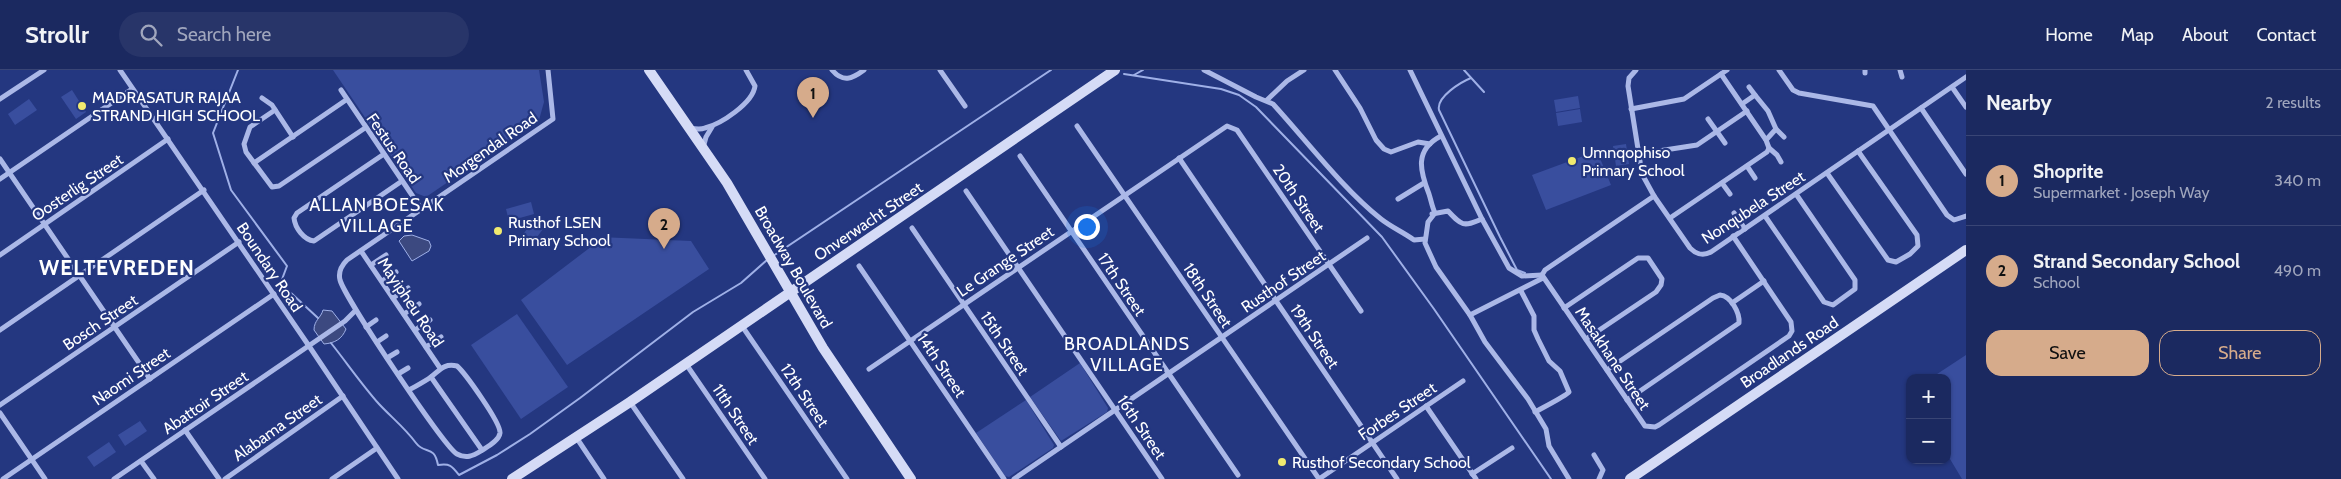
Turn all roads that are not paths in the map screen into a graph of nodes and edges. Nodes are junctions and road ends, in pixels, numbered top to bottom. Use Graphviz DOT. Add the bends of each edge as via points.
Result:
graph roads {
  1 [pos="43,70"];
  2 [pos="120,70"];
  3 [pos="548,70"];
  4 [pos="649,70"];
  5 [pos="746,70"];
  6 [pos="832,70"];
  7 [pos="864,70"];
  8 [pos="940,70"];
  9 [pos="1115,70"];
  10 [pos="1204,70"];
  11 [pos="1304,70"];
  12 [pos="1335,70"];
  13 [pos="1410,70"];
  14 [pos="1636,70"];
  15 [pos="1727,70"];
  16 [pos="1779,70"];
  17 [pos="1900,70"];
  18 [pos="1296,72"];
  19 [pos="1721,74"];
  20 [pos="1902,77"];
  21 [pos="1966,77"];
  22 [pos="1749,87"];
  23 [pos="1952,87"];
  24 [pos="132,89"];
  25 [pos="341,90"];
  26 [pos="1755,95"];
  27 [pos="262,98"];
  28 [pos="0,99"];
  29 [pos="346,100"];
  30 [pos="1267,100"];
  31 [pos="1742,104"];
  32 [pos="965,106"];
  33 [pos="1966,107"];
  34 [pos="1921,108"];
  35 [pos="1632,109"];
  36 [pos="275,110"];
  37 [pos="1747,111"];
  38 [pos="1708,119"];
  39 [pos="712,126"];
  40 [pos="1077,126"];
  41 [pos="1231,126"];
  42 [pos="365,128"];
  43 [pos="689,128"];
  44 [pos="1776,129"];
  45 [pos="1889,129"];
  46 [pos="1717,132"];
  47 [pos="1441,136"];
  48 [pos="293,137"];
  49 [pos="1784,137"];
  50 [pos="168,139"];
  51 [pos="1766,140"];
  52 [pos="1725,143"];
  53 [pos="1430,144"];
  54 [pos="703,148"];
  55 [pos="1768,150"];
  56 [pos="1858,151"];
  57 [pos="384,154"];
  58 [pos="1639,154"];
  59 [pos="1020,156"];
  60 [pos="1179,158"];
  61 [pos="0,159"];
  62 [pos="1782,162"];
  63 [pos="254,163"];
  64 [pos="1747,166"];
  65 [pos="10,173"];
  66 [pos="1827,173"];
  67 [pos="1966,174"];
  68 [pos="1755,178"];
  69 [pos="0,180"];
  70 [pos="402,181"];
  71 [pos="1424,183"];
  72 [pos="1722,183"];
  73 [pos="204,190"];
  74 [pos="966,191"];
  75 [pos="1730,194"];
  76 [pos="1796,194"];
  77 [pos="1125,195"];
  78 [pos="1654,196"];
  79 [pos="1398,199"];
  80 [pos="422,210"];
  81 [pos="1734,213"];
  82 [pos="1433,214"];
  83 [pos="1764,216"];
  84 [pos="1966,216"];
  85 [pos="1670,218"];
  86 [pos="1482,219"];
  87 [pos="45,224"];
  88 [pos="912,228"];
  89 [pos="1745,229"];
  90 [pos="1071,232"];
  91 [pos="1733,236"];
  92 [pos="1367,238"];
  93 [pos="1426,239"];
  94 [pos="238,242"];
  95 [pos="360,250"];
  96 [pos="1966,250"];
  97 [pos="0,254"];
  98 [pos="386,256"];
  99 [pos="1329,264"];
  100 [pos="371,265"];
  101 [pos="859,266"];
  102 [pos="1018,268"];
  103 [pos="396,272"];
  104 [pos="80,275"];
  105 [pos="1543,276"];
  106 [pos="382,281"];
  107 [pos="1764,281"];
  108 [pos="408,288"];
  109 [pos="1520,290"];
  110 [pos="790,293"];
  111 [pos="274,294"];
  112 [pos="393,298"];
  113 [pos="1276,300"];
  114 [pos="1732,303"];
  115 [pos="419,304"];
  116 [pos="964,305"];
  117 [pos="1564,308"];
  118 [pos="355,311"];
  119 [pos="1361,311"];
  120 [pos="404,314"];
  121 [pos="1470,315"];
  122 [pos="376,320"];
  123 [pos="430,320"];
  124 [pos="116,326"];
  125 [pos="742,326"];
  126 [pos="366,327"];
  127 [pos="0,330"];
  128 [pos="415,330"];
  129 [pos="386,336"];
  130 [pos="441,337"];
  131 [pos="1222,337"];
  132 [pos="1586,339"];
  133 [pos="377,342"];
  134 [pos="911,342"];
  135 [pos="309,346"];
  136 [pos="426,347"];
  137 [pos="397,352"];
  138 [pos="387,358"];
  139 [pos="686,364"];
  140 [pos="408,368"];
  141 [pos="440,368"];
  142 [pos="869,370"];
  143 [pos="1606,370"];
  144 [pos="398,374"];
  145 [pos="1168,374"];
  146 [pos="431,376"];
  147 [pos="150,378"];
  148 [pos="1463,381"];
  149 [pos="409,390"];
  150 [pos="343,396"];
  151 [pos="1627,400"];
  152 [pos="630,402"];
  153 [pos="0,405"];
  154 [pos="1426,406"];
  155 [pos="1115,410"];
  156 [pos="1535,412"];
  157 [pos="0,413"];
  158 [pos="185,430"];
  159 [pos="576,437"];
  160 [pos="1373,443"];
  161 [pos="1061,447"];
  162 [pos="377,448"];
  163 [pos="1512,448"];
  164 [pos="482,450"];
  165 [pos="1594,455"];
  166 [pos="32,459"];
  167 [pos="141,460"];
  168 [pos="1238,475"];
  169 [pos="524,476"];
  170 [pos="1474,477"];
  171 [pos="3,479"];
  172 [pos="45,479"];
  173 [pos="114,479"];
  174 [pos="154,479"];
  175 [pos="219,479"];
  176 [pos="225,479"];
  177 [pos="332,479"];
  178 [pos="398,479"];
  179 [pos="512,479"];
  180 [pos="604,479"];
  181 [pos="683,479"];
  182 [pos="765,479"];
  183 [pos="847,479"];
  184 [pos="911,479"];
  185 [pos="1004,479"];
  186 [pos="1014,479"];
  187 [pos="1162,479"];
  188 [pos="1319,479"];
  189 [pos="1397,479"];
  190 [pos="1569,479"];
  191 [pos="1599,479"];
  192 [pos="1630,479"];
  1 -- 28 [label="street"];
  2 -- 24 [label="street, Boundary Road"];
  3 -- 80 [label="street, Morgendal Road" via="553,119"];
  4 -- 43 [label="main road, Broadway Boulevard"];
  5 -- 39 [label="street" via="755,86 750,99"];
  6 -- 7 [label="street" via="845,79"];
  8 -- 32 [label="street"];
  9 -- 110 [label="main road, Onverwacht Street"];
  10 -- 30 [label="street"];
  11 -- 18 [label="street"];
  12 -- 53 [label="street" via="1384,150 1391,152 1418,142"];
  13 -- 47 [label="street"];
  14 -- 35 [label="street, Nonqubela Street" via="1628,82"];
  15 -- 19 [label="street"];
  16 -- 45 [label="street" via="1793,90 1799,93 1873,106"];
  17 -- 20 [label="street"];
  18 -- 30 [label="street"];
  19 -- 31 [label="street"];
  19 -- 35 [label="street" via="1684,100"];
  21 -- 23 [label="street, Nonqubela Street"];
  22 -- 26 [label="street"];
  23 -- 33 [label="street"];
  23 -- 34 [label="street, Nonqubela Street"];
  24 -- 50 [label="street, Boundary Road"];
  24 -- 65 [label="street"];
  25 -- 29 [label="street, Festus Road"];
  26 -- 31 [label="street"];
  26 -- 44 [label="street" via="1768,111"];
  27 -- 36 [label="street"];
  29 -- 42 [label="street, Festus Road"];
  29 -- 48 [label="street"];
  30 -- 93 [label="street" via="1382,220 1414,240"];
  31 -- 37 [label="street"];
  34 -- 45 [label="street, Nonqubela Street"];
  34 -- 67 [label="street"];
  35 -- 58 [label="street, Nonqubela Street"];
  36 -- 48 [label="street"];
  36 -- 63 [label="street" via="248,129 244,148"];
  37 -- 46 [label="street"];
  37 -- 51 [label="street"];
  38 -- 46 [label="street"];
  39 -- 43 [label="street"];
  39 -- 54 [label="street"];
  40 -- 77 [label="street, 18th Street"];
  41 -- 60 [label="street, Le Grange Street" via="1224,127"];
  41 -- 99 [label="street, 20th Street" via="1238,130"];
  42 -- 57 [label="street, Festus Road"];
  42 -- 63 [label="street" via="276,187 269,185"];
  43 -- 54 [label="main road, Broadway Boulevard"];
  44 -- 49 [label="street"];
  44 -- 51 [label="street"];
  45 -- 56 [label="street, Nonqubela Street"];
  45 -- 84 [label="street" via="1947,215 1954,220"];
  46 -- 52 [label="street"];
  46 -- 58 [label="street" via="1694,146"];
  47 -- 53 [label="street"];
  47 -- 86 [label="street"];
  48 -- 63 [label="street"];
  50 -- 73 [label="street, Boundary Road"];
  50 -- 87 [label="street, Oosterlig Street"];
  51 -- 55 [label="street"];
  53 -- 71 [label="street" via="1420,167"];
  54 -- 110 [label="main road, Broadway Boulevard" via="741,206"];
  55 -- 62 [label="street"];
  55 -- 64 [label="street"];
  56 -- 66 [label="street, Nonqubela Street"];
  56 -- 66 [label="street" via="1917,236 1918,246 1910,254 1896,262 1888,260"];
  57 -- 70 [label="street, Festus Road"];
  57 -- 70 [label="street" via="297,213 295,224 305,238 314,241"];
  58 -- 78 [label="street, Nonqubela Street" via="1642,174"];
  59 -- 90 [label="street, 17th Street"];
  60 -- 77 [label="street, Le Grange Street"];
  60 -- 113 [label="street, 19th Street"];
  61 -- 65 [label="street"];
  64 -- 68 [label="street"];
  64 -- 72 [label="street"];
  65 -- 69 [label="street"];
  65 -- 87 [label="street"];
  66 -- 76 [label="street, Nonqubela Street"];
  70 -- 80 [label="street, Festus Road"];
  71 -- 79 [label="street"];
  71 -- 82 [label="street"];
  72 -- 75 [label="street"];
  72 -- 85 [label="street"];
  73 -- 94 [label="street, Boundary Road"];
  73 -- 104 [label="street"];
  74 -- 102 [label="street, 16th Street"];
  76 -- 83 [label="street, Nonqubela Street"];
  76 -- 83 [label="street" via="1855,280 1856,289 1846,297 1833,305 1824,302"];
  77 -- 90 [label="street, Le Grange Street"];
  77 -- 131 [label="street, 18th Street"];
  78 -- 85 [label="street, Nonqubela Street"];
  78 -- 105 [label="street" via="1545,270"];
  80 -- 95 [label="street, Morgendal Road"];
  81 -- 89 [label="street"];
  82 -- 86 [label="street" via="1448,211 1460,224 1468,225"];
  82 -- 93 [label="street" via="1428,222"];
  83 -- 89 [label="street, Nonqubela Street"];
  85 -- 91 [label="street, Nonqubela Street" via="1690,248 1699,254 1711,252"];
  86 -- 105 [label="street" via="1513,272 1522,276"];
  87 -- 97 [label="street, Oosterlig Street"];
  87 -- 104 [label="street"];
  88 -- 116 [label="street, 15th Street"];
  89 -- 91 [label="street, Nonqubela Street"];
  90 -- 102 [label="street, Le Grange Street"];
  90 -- 145 [label="street, 17th Street"];
  91 -- 107 [label="street, Masakhane Street"];
  92 -- 99 [label="street, Rusthof Street"];
  93 -- 121 [label="street" via="1427,249 1441,276"];
  94 -- 111 [label="street, Boundary Road"];
  94 -- 124 [label="street, Bosch Street"];
  95 -- 100 [label="street, Mayipheu Road"];
  95 -- 118 [label="street, Morgendal Road" via="343,264 339,272"];
  96 -- 192 [label="main road, Broadlands Road"];
  98 -- 100 [label="street"];
  99 -- 113 [label="street, Rusthof Street"];
  99 -- 119 [label="street, 20th Street"];
  100 -- 106 [label="street, Mayipheu Road"];
  101 -- 134 [label="street, 14th Street"];
  102 -- 116 [label="street, Le Grange Street"];
  102 -- 155 [label="street, 16th Street"];
  103 -- 106 [label="street"];
  104 -- 124 [label="street"];
  104 -- 127 [label="street"];
  105 -- 109 [label="street"];
  105 -- 117 [label="street, Masakhane Street"];
  106 -- 112 [label="street, Mayipheu Road"];
  107 -- 114 [label="street"];
  107 -- 151 [label="street, Masakhane Street" via="1791,322 1789,336 1654,427 1645,426"];
  108 -- 112 [label="street"];
  109 -- 121 [label="street"];
  109 -- 156 [label="street" via="1534,316 1538,339 1570,392"];
  110 -- 125 [label="main road, Onverwacht Street"];
  110 -- 184 [label="main road, Broadway Boulevard"];
  111 -- 135 [label="street, Boundary Road"];
  111 -- 147 [label="street, Naomi Street"];
  112 -- 120 [label="street, Mayipheu Road"];
  113 -- 131 [label="street, Rusthof Street"];
  113 -- 160 [label="street, 19th Street"];
  114 -- 143 [label="street" via="1724,296 1713,298"];
  114 -- 151 [label="street" via="1739,315 1739,323 1735,327"];
  115 -- 120 [label="street"];
  116 -- 134 [label="street, Le Grange Street"];
  116 -- 161 [label="street, 15th Street"];
  117 -- 132 [label="street, Masakhane Street"];
  117 -- 132 [label="street" via="1638,258 1648,258 1662,279 1659,288"];
  118 -- 126 [label="street"];
  118 -- 135 [label="street"];
  120 -- 128 [label="street, Mayipheu Road"];
  121 -- 156 [label="street" via="1485,342"];
  122 -- 126 [label="street"];
  123 -- 128 [label="street"];
  124 -- 147 [label="street"];
  124 -- 153 [label="street, Bosch Street"];
  125 -- 139 [label="main road, Onverwacht Street"];
  125 -- 183 [label="street, 12th Street"];
  126 -- 133 [label="street"];
  128 -- 136 [label="street, Mayipheu Road"];
  129 -- 133 [label="street"];
  130 -- 136 [label="street"];
  131 -- 145 [label="street, Rusthof Street"];
  131 -- 188 [label="street, 18th Street"];
  132 -- 143 [label="street, Masakhane Street"];
  133 -- 138 [label="street"];
  134 -- 142 [label="street, Le Grange Street"];
  134 -- 185 [label="street, 14th Street"];
  135 -- 150 [label="street, Boundary Road"];
  135 -- 158 [label="street, Abattoir Street"];
  136 -- 141 [label="street, Mayipheu Road"];
  137 -- 138 [label="street"];
  138 -- 144 [label="street"];
  139 -- 152 [label="main road, Onverwacht Street"];
  139 -- 182 [label="street, 11th Street"];
  140 -- 144 [label="street"];
  141 -- 146 [label="street"];
  141 -- 164 [label="street" via="449,365 460,368 499,426 498,438"];
  143 -- 151 [label="street, Masakhane Street"];
  144 -- 149 [label="street"];
  145 -- 155 [label="street, Rusthof Street"];
  145 -- 168 [label="street, 17th Street"];
  146 -- 149 [label="street"];
  146 -- 164 [label="street"];
  147 -- 166 [label="street, Naomi Street"];
  148 -- 154 [label="street, Forbes Street"];
  149 -- 164 [label="street" via="452,451 468,457"];
  150 -- 162 [label="street, Boundary Road"];
  150 -- 176 [label="street, Alabama Street"];
  152 -- 159 [label="main road, Onverwacht Street"];
  152 -- 181 [label="street"];
  154 -- 160 [label="street, Forbes Street"];
  154 -- 170 [label="street"];
  155 -- 161 [label="street, Rusthof Street"];
  155 -- 187 [label="street, 16th Street"];
  156 -- 190 [label="street" via="1546,429 1549,446"];
  157 -- 166 [label="street"];
  158 -- 167 [label="street, Abattoir Street"];
  158 -- 175 [label="street"];
  159 -- 169 [label="main road, Onverwacht Street"];
  159 -- 180 [label="street"];
  160 -- 188 [label="street, Forbes Street"];
  160 -- 189 [label="street, 19th Street"];
  161 -- 186 [label="street, Rusthof Street"];
  162 -- 177 [label="street"];
  162 -- 178 [label="street, Boundary Road"];
  163 -- 170 [label="street"];
  165 -- 191 [label="street" via="1603,470"];
  166 -- 171 [label="street, Naomi Street"];
  166 -- 172 [label="street"];
  167 -- 173 [label="street, Abattoir Street"];
  167 -- 174 [label="street"];
  169 -- 179 [label="main road, Onverwacht Street"];
}
